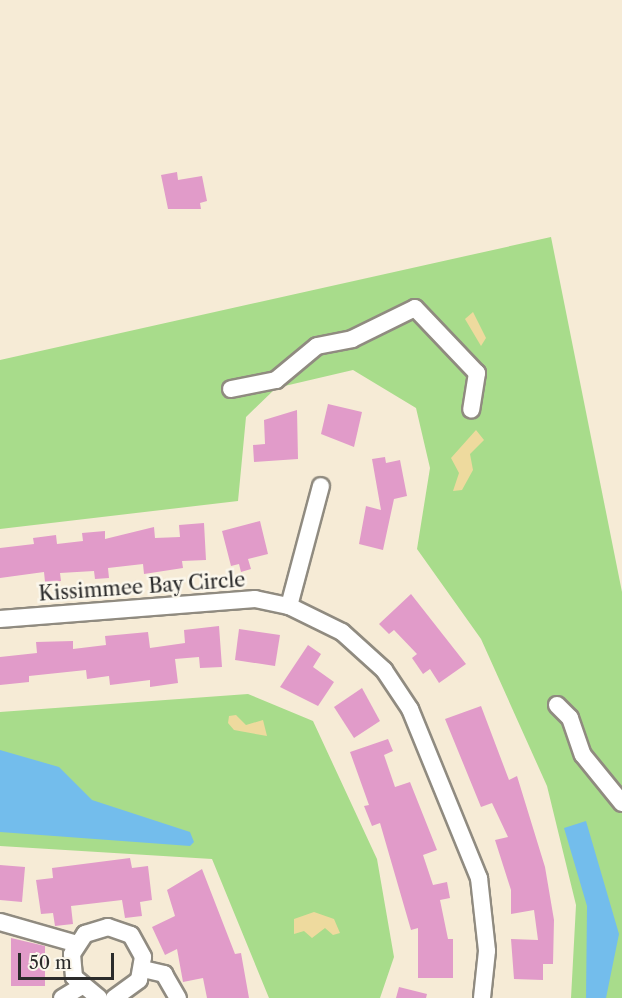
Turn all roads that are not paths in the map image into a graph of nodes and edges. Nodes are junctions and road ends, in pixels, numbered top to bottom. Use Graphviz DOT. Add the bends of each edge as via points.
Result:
graph roads {
  1 [pos="231,389"];
  2 [pos="471,410"];
  3 [pos="321,486"];
  4 [pos="289,606"];
  5 [pos="0,619"];
  6 [pos="557,705"];
  7 [pos="622,803"];
  8 [pos="0,922"];
  9 [pos="77,944"];
  10 [pos="143,969"];
  11 [pos="80,987"];
  12 [pos="62,998"];
  13 [pos="99,998"];
  14 [pos="114,998"];
  15 [pos="178,998"];
  16 [pos="482,998"];
  1 -- 2 [label="street" via="276,380 317,346 352,339 415,308 477,372"];
  3 -- 4 [label="street"];
  4 -- 5 [label="street, Kissimmee Bay Circle" via="206,599"];
  4 -- 16 [label="street, Kissimmee Bay Circle" via="342,632 384,670 410,709 479,878 487,951"];
  6 -- 7 [label="street" via="570,718 584,756"];
  8 -- 9 [label="street"];
  9 -- 10 [label="street" via="96,928 120,929 139,945"];
  9 -- 11 [label="street" via="71,966"];
  10 -- 14 [label="street" via="132,989"];
  10 -- 15 [label="street" via="164,974"];
  11 -- 12 [label="street"];
  11 -- 13 [label="street"];
}
